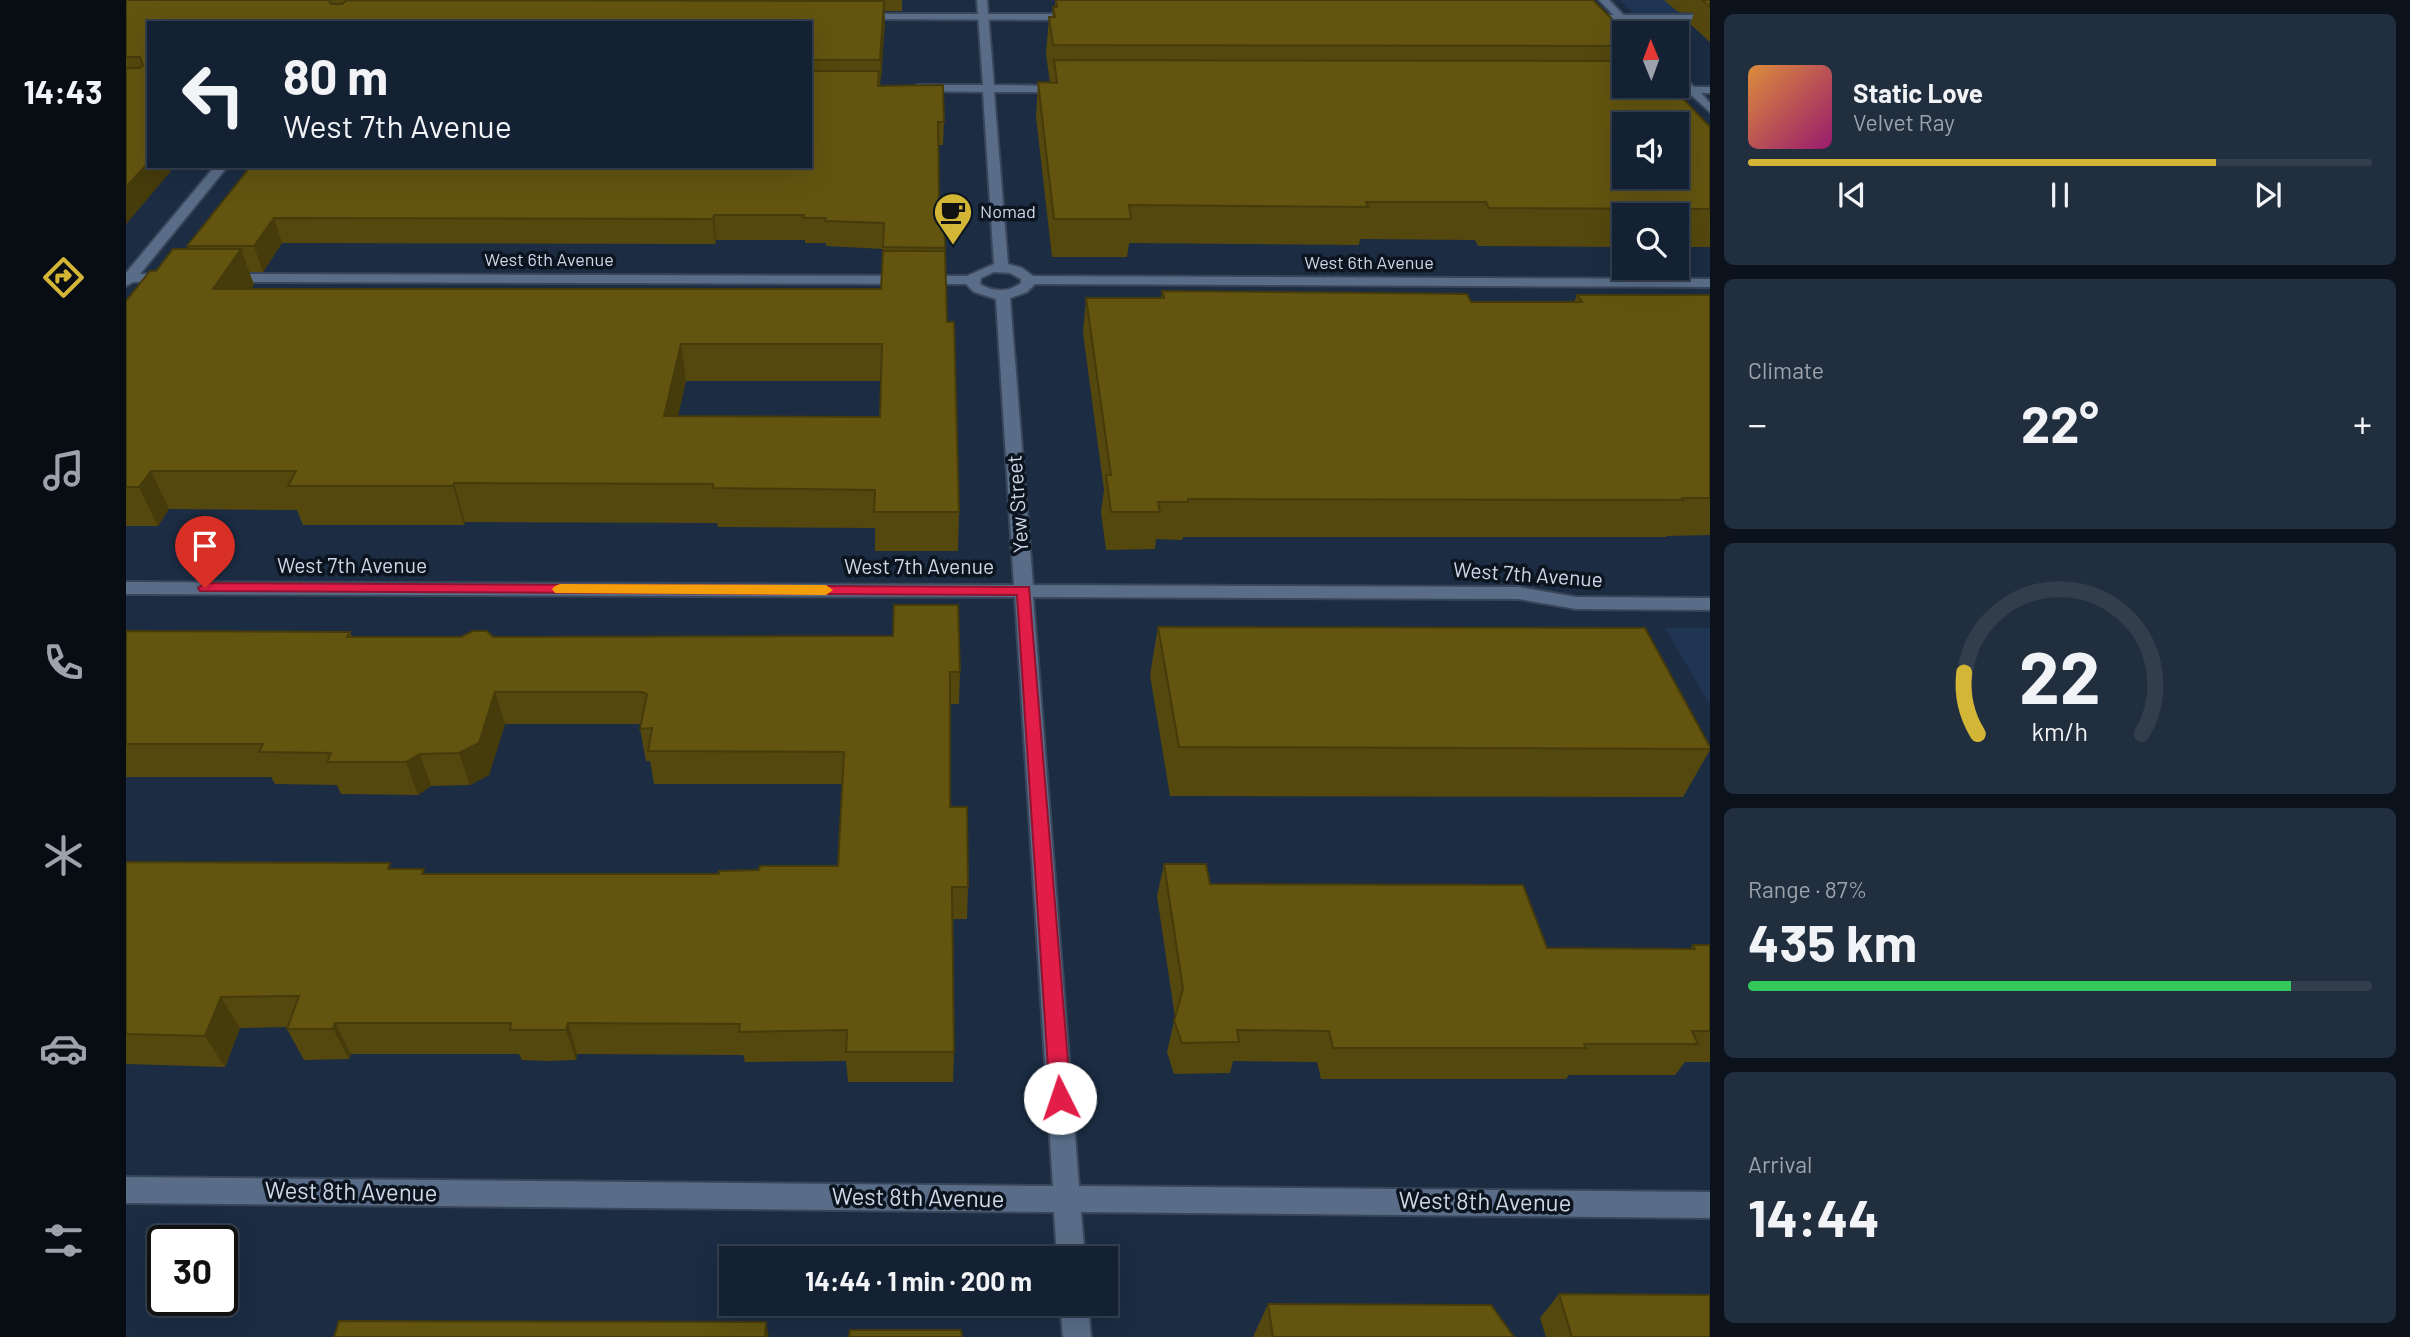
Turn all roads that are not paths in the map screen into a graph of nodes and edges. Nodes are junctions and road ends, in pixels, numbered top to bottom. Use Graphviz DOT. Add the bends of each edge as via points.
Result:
graph roads {
  1 [pos="982,0"];
  2 [pos="1604,0"];
  3 [pos="845,17"];
  4 [pos="983,17"];
  5 [pos="1088,17"];
  6 [pos="1568,18"];
  7 [pos="1622,18"];
  8 [pos="1710,18"];
  9 [pos="1625,21"];
  10 [pos="1689,87"];
  11 [pos="906,88"];
  12 [pos="988,88"];
  13 [pos="1071,89"];
  14 [pos="1692,90"];
  15 [pos="1710,90"];
  16 [pos="1710,109"];
  17 [pos="220,168"];
  18 [pos="1001,267"];
  19 [pos="181,278"];
  20 [pos="205,278"];
  21 [pos="127,279"];
  22 [pos="972,280"];
  23 [pos="1029,280"];
  24 [pos="1710,283"];
  25 [pos="1003,295"];
  26 [pos="126,587"];
  27 [pos="1024,590"];
  28 [pos="1710,604"];
  29 [pos="126,1190"];
  30 [pos="1067,1199"];
  31 [pos="1710,1205"];
  32 [pos="1070,1246"];
  33 [pos="1075,1316"];
  34 [pos="1077,1337"];
  1 -- 4 [label="street"];
  2 -- 7 [label="street"];
  3 -- 4 [label="street"];
  4 -- 5 [label="street"];
  4 -- 12 [label="street"];
  6 -- 7 [label="street"];
  7 -- 8 [label="street"];
  7 -- 9 [label="street"];
  10 -- 14 [label="street"];
  11 -- 12 [label="street"];
  12 -- 13 [label="street"];
  12 -- 18 [label="street"];
  14 -- 15 [label="street"];
  14 -- 16 [label="street"];
  17 -- 21 [label="street"];
  18 -- 22 [label="street" via="978,272"];
  18 -- 23 [label="street" via="1016,270"];
  19 -- 21 [label="street"];
  20 -- 22 [label="street, West 6th Avenue"];
  22 -- 25 [label="street" via="978,289"];
  23 -- 24 [label="street, West 6th Avenue"];
  23 -- 25 [label="street" via="1025,289"];
  25 -- 27 [label="street, Yew Street"];
  26 -- 27 [label="street, West 7th Avenue"];
  27 -- 28 [label="street, West 7th Avenue" via="1518,593 1576,603"];
  27 -- 30 [label="street, Yew Street"];
  29 -- 30 [label="street, West 8th Avenue"];
  30 -- 31 [label="street, West 8th Avenue"];
  30 -- 32 [label="street, Yew Street"];
  33 -- 34 [label="street"];
}
